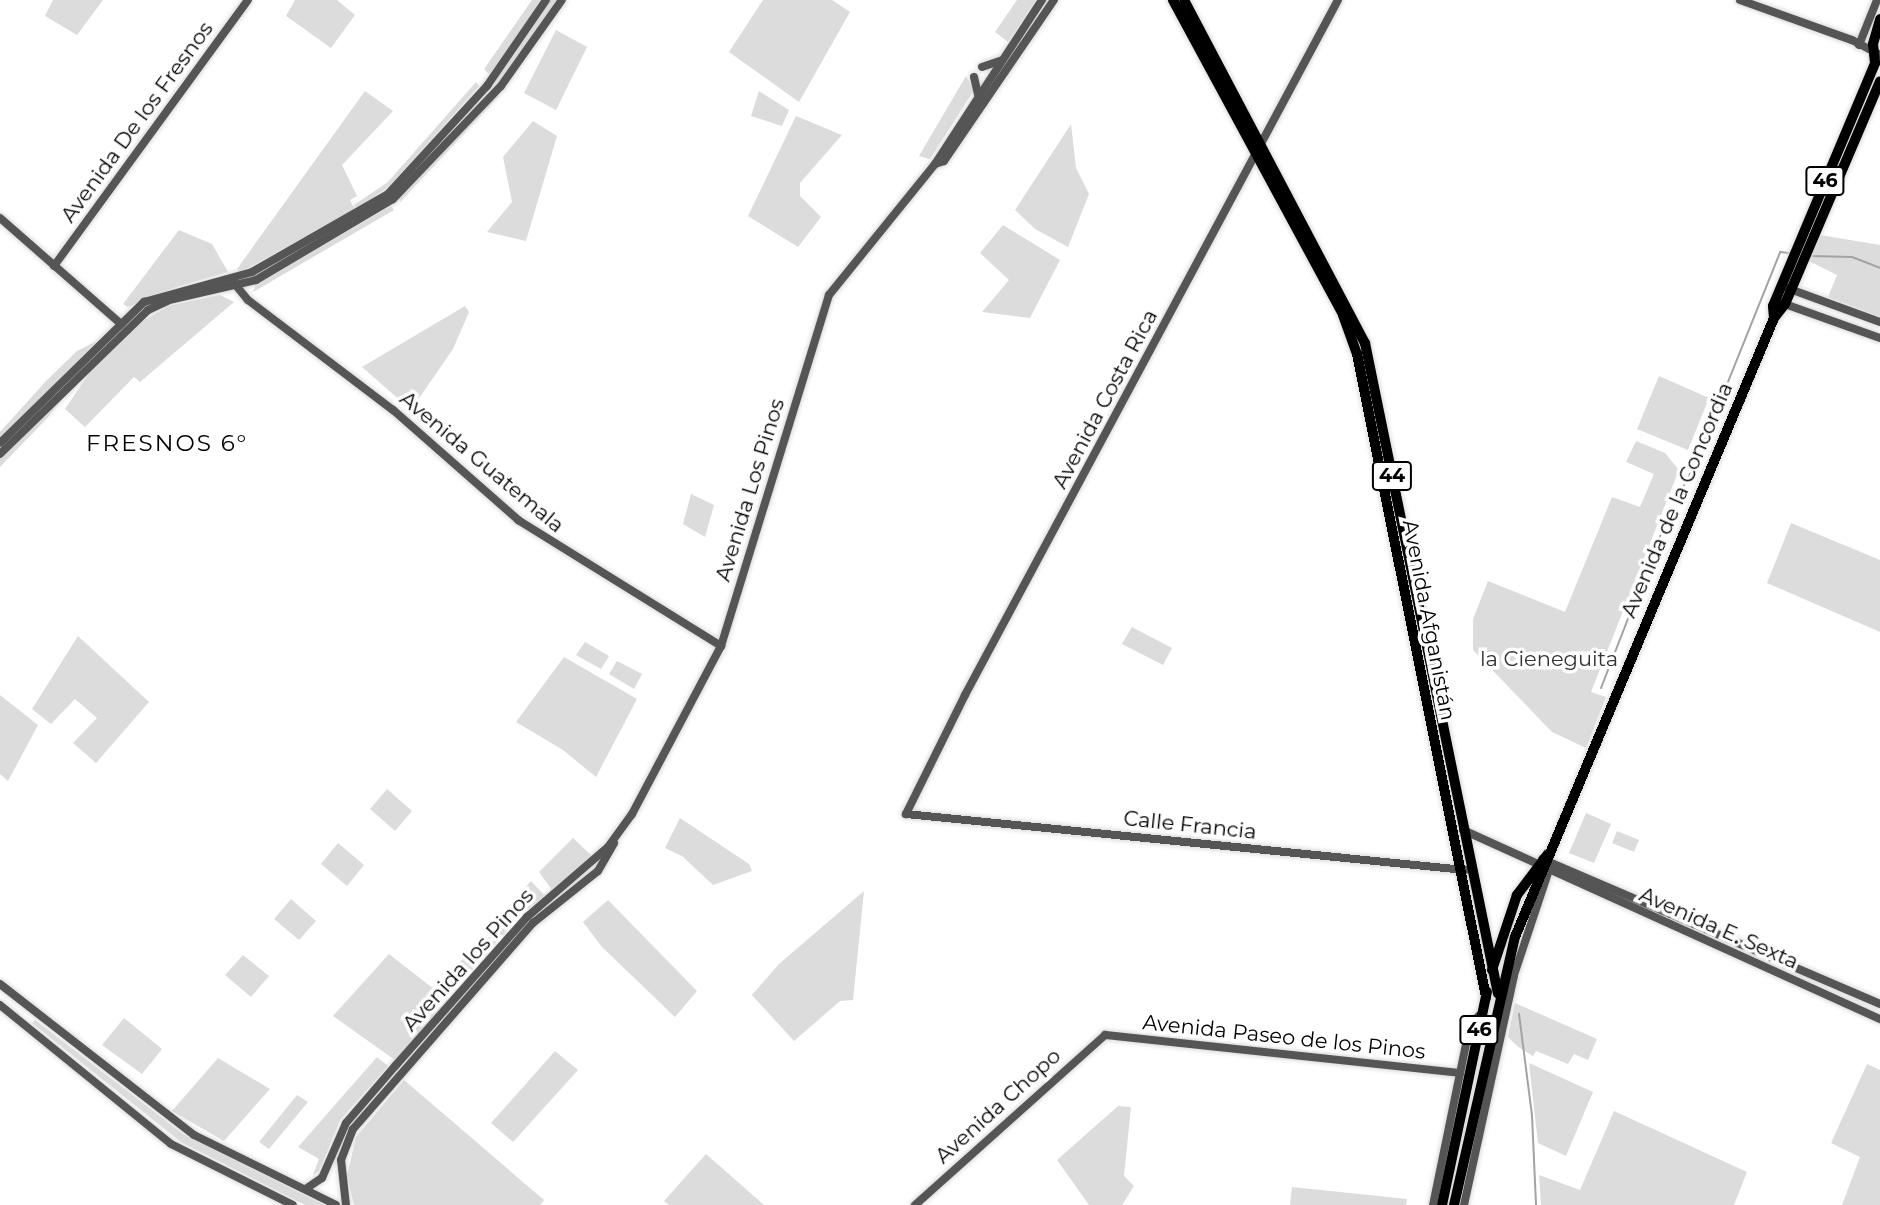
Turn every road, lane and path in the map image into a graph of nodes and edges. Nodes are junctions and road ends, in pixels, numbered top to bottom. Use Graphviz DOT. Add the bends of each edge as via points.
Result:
graph roads {
  1 [pos="248,0"];
  2 [pos="546,0"];
  3 [pos="562,0"];
  4 [pos="1042,0"];
  5 [pos="1054,0"];
  6 [pos="1173,0"];
  7 [pos="1184,0"];
  8 [pos="1338,0"];
  9 [pos="1740,0"];
  10 [pos="1877,0"];
  11 [pos="1880,19"];
  12 [pos="1858,42"];
  13 [pos="1877,49"];
  14 [pos="1002,60"];
  15 [pos="982,67"];
  16 [pos="974,77"];
  17 [pos="1880,81"];
  18 [pos="978,95"];
  19 [pos="1263,144"];
  20 [pos="1256,156"];
  21 [pos="935,164"];
  22 [pos="0,218"];
  23 [pos="54,266"];
  24 [pos="234,281"];
  25 [pos="1786,288"];
  26 [pos="1780,302"];
  27 [pos="1880,322"];
  28 [pos="123,326"];
  29 [pos="1880,338"];
  30 [pos="0,443"];
  31 [pos="0,454"];
  32 [pos="721,646"];
  33 [pos="906,814"];
  34 [pos="1457,828"];
  35 [pos="615,841"];
  36 [pos="1543,862"];
  37 [pos="1465,870"];
  38 [pos="1492,973"];
  39 [pos="0,984"];
  40 [pos="1499,996"];
  41 [pos="1486,997"];
  42 [pos="1880,1004"];
  43 [pos="0,1005"];
  44 [pos="34,1010"];
  45 [pos="1482,1013"];
  46 [pos="1880,1019"];
  47 [pos="1105,1035"];
  48 [pos="1499,1046"];
  49 [pos="56,1051"];
  50 [pos="1486,1056"];
  51 [pos="1460,1073"];
  52 [pos="1483,1096"];
  53 [pos="1451,1142"];
  54 [pos="334,1144"];
  55 [pos="344,1148"];
  56 [pos="307,1188"];
  57 [pos="293,1205"];
  58 [pos="336,1205"];
  59 [pos="346,1205"];
  60 [pos="915,1205"];
  61 [pos="1433,1205"];
  62 [pos="1442,1205"];
  63 [pos="1454,1205"];
  64 [pos="1464,1205"];
  1 -- 23 [label="street, Avenida De los Fresnos"];
  2 -- 24 [label="street" via="487,86 388,194"];
  3 -- 24 [label="street" via="501,86 393,199 284,265"];
  4 -- 14 [label="street, Avenida Los Pinos"];
  5 -- 21 [label="street, Avenida Los Pinos" via="944,161"];
  6 -- 20 [label="main road, Avenida Afganistán / 44"];
  7 -- 19 [label="main road, Avenida Afganistán / 44"];
  8 -- 19 [label="street, Avenida Costa Rica"];
  9 -- 12 [label="street"];
  10 -- 12 [label="street"];
  11 -- 13 [label="main road, Avenida de la Concordia / 46"];
  12 -- 13 [label="street"];
  13 -- 25 [label="main road, Avenida de la Concordia / 46"];
  14 -- 15 [label="street"];
  14 -- 18 [label="street, Avenida Los Pinos"];
  16 -- 18 [label="street"];
  17 -- 25 [label="main road, Avenida de la Concordia / 46"];
  18 -- 21 [label="street, Avenida Los Pinos"];
  19 -- 20 [label="street, Avenida Costa Rica"];
  19 -- 34 [label="main road, Avenida Afganistán / 44" via="1365,343"];
  20 -- 33 [label="street, Avenida Costa Rica"];
  20 -- 34 [label="main road, Avenida Afganistán / 44" via="1343,315 1357,354"];
  21 -- 32 [label="street, Avenida Los Pinos" via="829,295"];
  22 -- 23 [label="street"];
  23 -- 28 [label="street"];
  24 -- 28 [label="street" via="169,300"];
  24 -- 32 [label="street, Avenida Guatemala" via="247,300 393,410 528,527"];
  25 -- 26 [label="main road, Avenida de la Concordia / 46"];
  25 -- 27 [label="street"];
  26 -- 29 [label="street"];
  26 -- 36 [label="main road, Avenida de la Concordia / 46"];
  28 -- 30 [label="street"];
  28 -- 31 [label="street"];
  32 -- 35 [label="street, Avenida Los Pinos"];
  33 -- 37 [label="street, Calle Francia"];
  34 -- 36 [label="street"];
  34 -- 37 [label="main road, Avenida Afganistán / 44"];
  35 -- 54 [label="street, Avenida los Pinos" via="527,917 346,1123"];
  35 -- 55 [label="street, Avenida los Pinos" via="598,871 533,923 366,1114"];
  36 -- 38 [label="main road, 46" via="1511,908"];
  36 -- 40 [label="main road, 46"];
  36 -- 42 [label="street, Avenida E. Sexta"];
  36 -- 46 [label="street, Avenida E. Sexta"];
  36 -- 48 [label="street"];
  37 -- 38 [label="main road, Avenida Afganistán / 44"];
  37 -- 41 [label="main road, Avenida Afganistán / 44"];
  38 -- 40 [label="main road, Avenida Afganistán / 44"];
  38 -- 41 [label="main road, 46"];
  39 -- 44 [label="street"];
  40 -- 50 [label="main road, 46"];
  41 -- 45 [label="main road, 46"];
  43 -- 49 [label="street"];
  44 -- 49 [label="street" via="26,1022"];
  44 -- 56 [label="street" via="194,1135"];
  45 -- 51 [label="street" via="1471,1020"];
  45 -- 53 [label="main road, 46"];
  47 -- 51 [label="street, Avenida Paseo de los Pinos"];
  47 -- 60 [label="street, Avenida Chopo"];
  48 -- 50 [label="main road"];
  48 -- 52 [label="street"];
  49 -- 57 [label="street" via="171,1144"];
  50 -- 52 [label="main road, 46"];
  51 -- 53 [label="street"];
  52 -- 63 [label="main road, 46"];
  52 -- 64 [label="street"];
  53 -- 61 [label="street"];
  53 -- 62 [label="main road, 46"];
  54 -- 55 [label="street"];
  54 -- 56 [label="street, Avenida los Pinos" via="322,1178"];
  55 -- 59 [label="street" via="341,1173"];
  56 -- 58 [label="street"];
}
